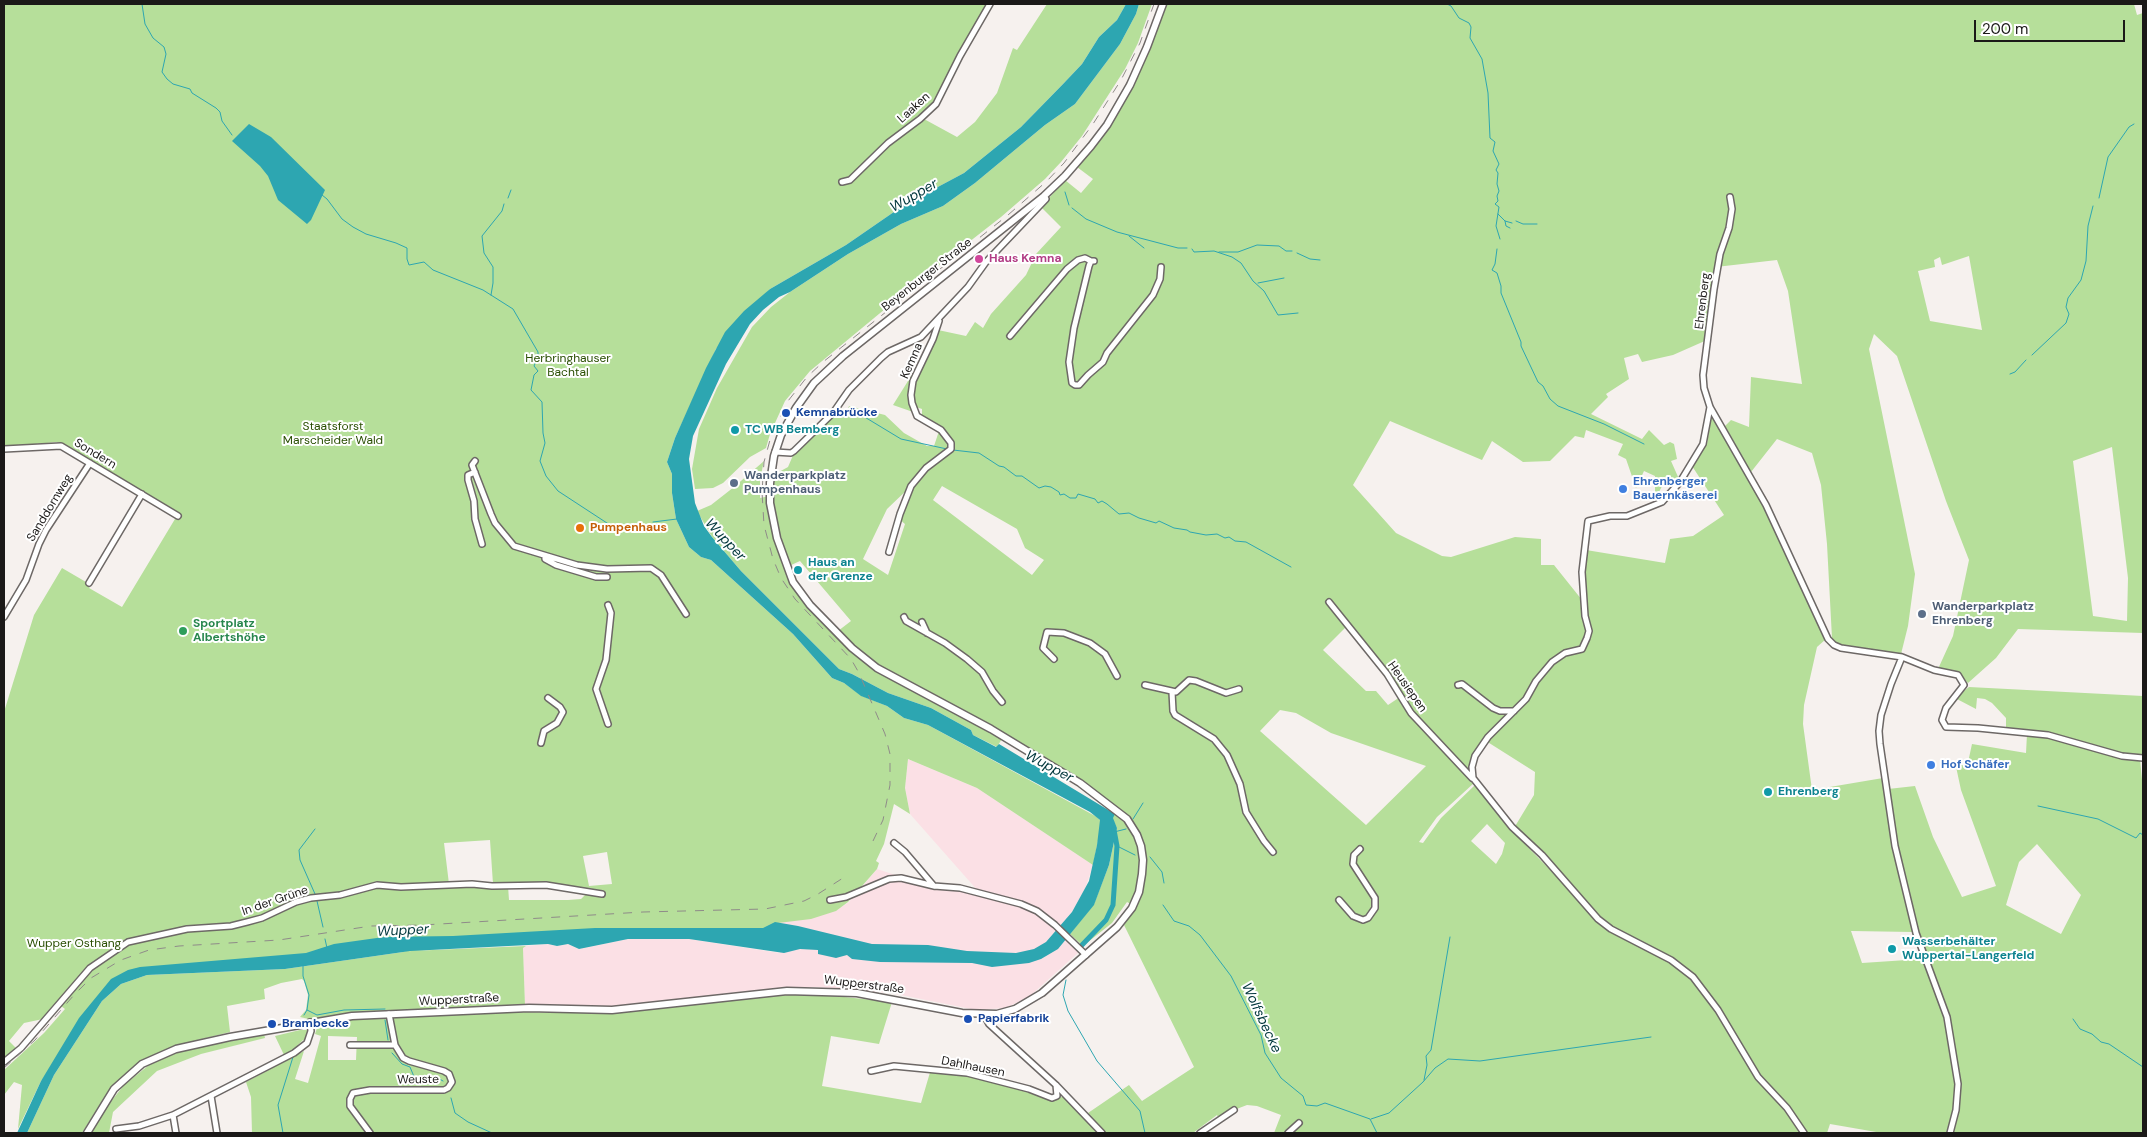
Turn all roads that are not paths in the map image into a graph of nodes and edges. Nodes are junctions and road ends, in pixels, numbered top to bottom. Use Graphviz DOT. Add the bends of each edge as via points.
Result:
graph roads {
  1 [pos="990,4"];
  2 [pos="1163,4"];
  3 [pos="842,182"];
  4 [pos="1044,196"];
  5 [pos="1730,197"];
  6 [pos="1161,267"];
  7 [pos="939,320"];
  8 [pos="1010,336"];
  9 [pos="1710,407"];
  10 [pos="4,449"];
  11 [pos="775,452"];
  12 [pos="475,461"];
  13 [pos="90,463"];
  14 [pos="475,472"];
  15 [pos="142,494"];
  16 [pos="178,516"];
  17 [pos="482,544"];
  18 [pos="889,552"];
  19 [pos="545,556"];
  20 [pos="607,577"];
  21 [pos="793,582"];
  22 [pos="89,583"];
  23 [pos="1329,602"];
  24 [pos="608,604"];
  25 [pos="686,614"];
  26 [pos="4,617"];
  27 [pos="904,617"];
  28 [pos="922,622"];
  29 [pos="927,633"];
  30 [pos="1902,657"];
  31 [pos="1054,659"];
  32 [pos="1116,676"];
  33 [pos="1146,685"];
  34 [pos="1458,685"];
  35 [pos="1239,689"];
  36 [pos="1172,692"];
  37 [pos="548,698"];
  38 [pos="1002,702"];
  39 [pos="1514,711"];
  40 [pos="608,724"];
  41 [pos="540,743"];
  42 [pos="2143,758"];
  43 [pos="1473,778"];
  44 [pos="894,843"];
  45 [pos="1360,849"];
  46 [pos="1273,852"];
  47 [pos="934,886"];
  48 [pos="602,894"];
  49 [pos="830,900"];
  50 [pos="1339,900"];
  51 [pos="1086,954"];
  52 [pos="389,1014"];
  53 [pos="984,1015"];
  54 [pos="310,1022"];
  55 [pos="350,1045"];
  56 [pos="395,1045"];
  57 [pos="4,1062"];
  58 [pos="871,1071"];
  59 [pos="1056,1085"];
  60 [pos="211,1096"];
  61 [pos="1234,1110"];
  62 [pos="173,1115"];
  63 [pos="1299,1123"];
  64 [pos="139,1126"];
  65 [pos="116,1129"];
  66 [pos="87,1133"];
  67 [pos="140,1133"];
  68 [pos="176,1133"];
  69 [pos="217,1133"];
  70 [pos="370,1133"];
  71 [pos="1102,1133"];
  72 [pos="1200,1133"];
  73 [pos="1288,1133"];
  74 [pos="1804,1133"];
  75 [pos="1950,1133"];
  1 -- 3 [label="street, Laaken" via="936,104 888,143 850,180"];
  2 -- 4 [label="main road, Beyenburger Straße" via="1142,60 1116,110 1091,146"];
  4 -- 7 [label="street, Kemna" via="1046,199 986,262"];
  4 -- 11 [label="main road, Beyenburger Straße" via="822,374 790,418"];
  5 -- 9 [label="street, Ehrenberg" via="1732,209 1717,267 1703,375"];
  6 -- 8 [label="street" via="1153,295 1103,362 1078,385 1072,383 1069,362 1074,328 1093,261 1078,260 1067,269"];
  7 -- 11 [label="street, Kemna" via="918,339 881,358 794,452"];
  7 -- 18 [label="street, Kemna" via="913,382 911,395 917,416 941,430 951,449 926,468 911,486"];
  9 -- 30 [label="street, Ehrenberg" via="1766,505 1828,639 1842,648"];
  9 -- 39 [label="street, Ehrenberg" via="1703,444 1676,488 1662,502 1627,516 1588,521 1582,572 1589,631 1587,638 1582,649 1565,653 1552,662"];
  10 -- 13 [label="street, Sondern" via="57,445"];
  11 -- 21 [label="main road, Beyenburger Straße" via="770,503 779,547"];
  12 -- 14 [label="street" via="472,465"];
  13 -- 15 [label="street, Sondern"];
  13 -- 26 [label="street, Sanddornweg" via="52,520 20,593"];
  14 -- 17 [label="street" via="468,475 468,480"];
  14 -- 19 [label="street" via="491,514 509,540 514,546"];
  15 -- 16 [label="street, Sondern"];
  15 -- 22 [label="street"];
  19 -- 20 [label="street" via="556,565 596,577"];
  19 -- 25 [label="street" via="607,569 651,568 661,575"];
  21 -- 51 [label="main road, Wupperstraße" via="813,609 872,664 1066,774 1127,819 1137,835 1142,853 1139,892 1125,918"];
  23 -- 43 [label="street, Heusiepen" via="1387,674 1411,713"];
  24 -- 40 [label="street" via="611,613 606,660 596,689"];
  27 -- 29 [label="street"];
  28 -- 29 [label="street"];
  29 -- 38 [label="street" via="980,670"];
  30 -- 42 [label="street, Ehrenberg" via="1934,670 1958,675 1964,682 1943,714 1946,727 2037,734 2122,756"];
  30 -- 75 [label="street" via="1882,715 1880,744 1895,846 1916,933 1947,1017 1958,1084"];
  31 -- 32 [label="street" via="1043,648 1048,632 1064,633 1090,643 1105,654"];
  33 -- 36 [label="street"];
  34 -- 39 [label="street" via="1462,684 1493,708"];
  35 -- 36 [label="street" via="1226,693 1189,680"];
  36 -- 46 [label="street" via="1175,715 1223,748 1240,784 1246,812"];
  37 -- 41 [label="street" via="563,712 557,723 544,731"];
  39 -- 43 [label="street, Ehrenberg" via="1488,737 1475,756"];
  43 -- 74 [label="street" via="1512,827 1542,855 1598,919 1671,960 1693,977 1718,1010 1758,1077 1787,1108"];
  44 -- 47 [label="street"];
  45 -- 50 [label="street" via="1354,855 1353,864 1375,898 1375,908 1363,920 1353,916"];
  47 -- 49 [label="street" via="901,878"];
  47 -- 51 [label="street" via="960,888 1021,904 1055,925"];
  48 -- 57 [label="street, In der Grüne" via="546,885 377,885 296,902 262,918 231,926 169,932 128,942 90,968 22,1048"];
  51 -- 53 [label="main road, Wupperstraße" via="1030,1001 1006,1012"];
  52 -- 53 [label="main road, Wupperstraße" via="521,1008 612,1010 816,990 872,995"];
  52 -- 54 [label="main road, Wupperstraße"];
  52 -- 56 [label="street"];
  53 -- 59 [label="street, Dahlhausen" via="996,1031"];
  54 -- 60 [label="street" via="310,1037 299,1050"];
  54 -- 66 [label="main road, Wupperstraße" via="193,1045 154,1058 133,1071 114,1089"];
  55 -- 56 [label="street"];
  56 -- 70 [label="street, Weuste" via="403,1058 444,1071 452,1082 444,1090 354,1093 350,1106"];
  58 -- 59 [label="street, Dahlhausen" via="894,1066 967,1073 1052,1098 1058,1096"];
  59 -- 71 [label="street, Dahlhausen"];
  60 -- 62 [label="street"];
  60 -- 69 [label="street"];
  61 -- 72 [label="street"];
  62 -- 64 [label="street"];
  62 -- 68 [label="street"];
  63 -- 73 [label="street"];
  64 -- 65 [label="street"];
  64 -- 67 [label="street"];
}
